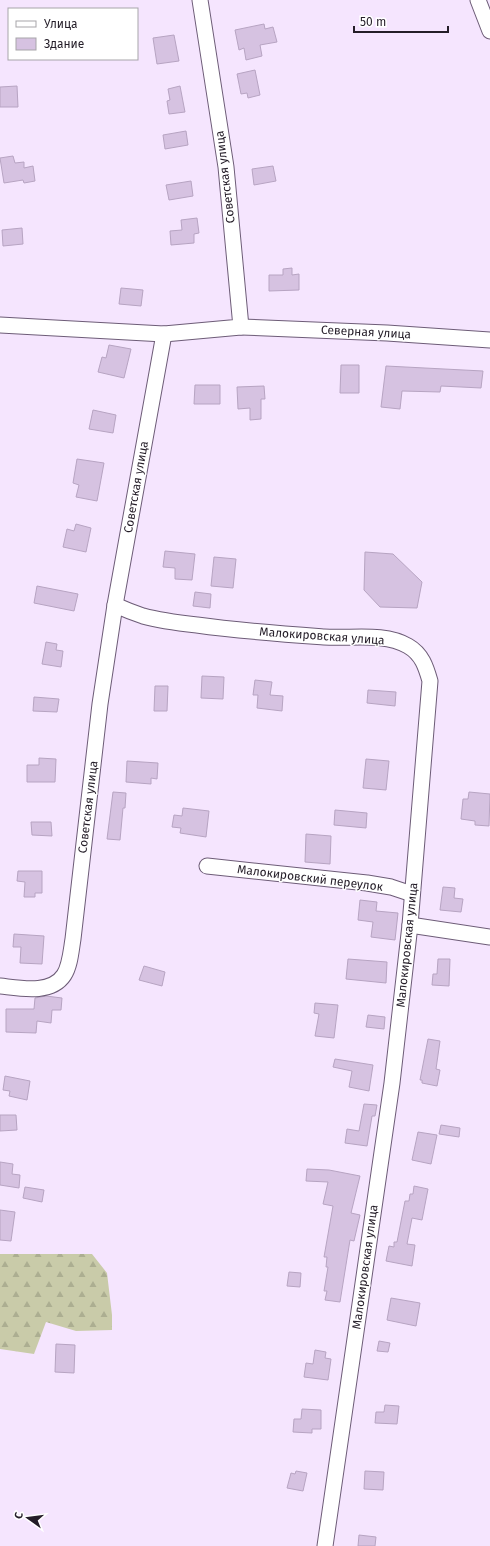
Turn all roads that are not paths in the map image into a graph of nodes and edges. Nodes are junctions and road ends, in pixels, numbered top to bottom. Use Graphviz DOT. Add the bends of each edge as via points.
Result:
graph roads {
  1 [pos="200,0"];
  2 [pos="478,0"];
  3 [pos="490,31"];
  4 [pos="0,325"];
  5 [pos="241,327"];
  6 [pos="164,334"];
  7 [pos="490,340"];
  8 [pos="115,605"];
  9 [pos="207,866"];
  10 [pos="412,894"];
  11 [pos="410,925"];
  12 [pos="490,937"];
  13 [pos="0,986"];
  14 [pos="325,1546"];
  1 -- 5 [label="street, Советская улица" via="226,167"];
  2 -- 3 [label="street"];
  4 -- 6 [label="street"];
  5 -- 6 [label="street"];
  5 -- 7 [label="street, Северная улица" via="387,332"];
  6 -- 8 [label="street, Советская улица"];
  8 -- 10 [label="street, Малокировская улица" via="143,616 166,621 326,637 372,638 402,643 416,652 425,664 430,681"];
  8 -- 13 [label="street, Советская улица" via="100,704 68,965 64,976 46,987 34,989"];
  9 -- 10 [label="street, Малокировский переулок" via="367,883"];
  10 -- 11 [label="street, Малокировская улица"];
  11 -- 12 [label="street"];
  11 -- 14 [label="street, Малокировская улица" via="392,1083"];
}
